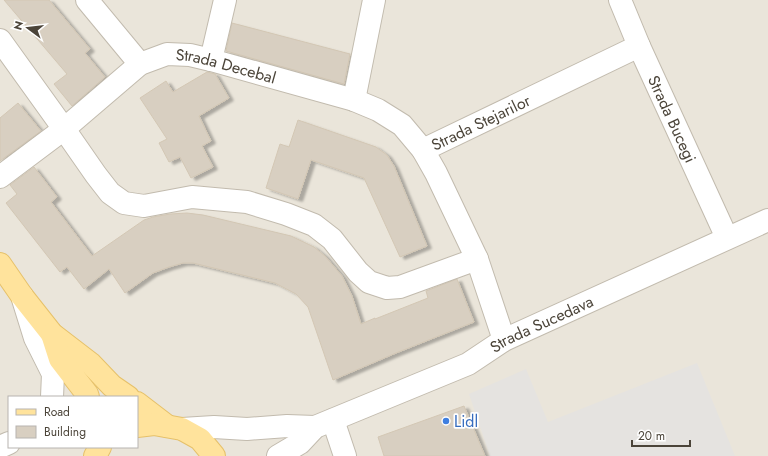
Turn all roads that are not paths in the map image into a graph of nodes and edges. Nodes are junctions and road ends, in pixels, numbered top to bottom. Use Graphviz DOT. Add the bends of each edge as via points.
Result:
graph roads {
  1 [pos="87,0"];
  2 [pos="374,0"];
  3 [pos="620,0"];
  4 [pos="220,4"];
  5 [pos="0,40"];
  6 [pos="639,46"];
  7 [pos="211,60"];
  8 [pos="140,64"];
  9 [pos="354,100"];
  10 [pos="64,129"];
  11 [pos="423,150"];
  12 [pos="0,177"];
  13 [pos="768,220"];
  14 [pos="727,238"];
  15 [pos="477,259"];
  16 [pos="0,264"];
  17 [pos="22,296"];
  18 [pos="52,334"];
  19 [pos="504,340"];
  20 [pos="52,396"];
  21 [pos="88,396"];
  22 [pos="127,396"];
  23 [pos="138,405"];
  24 [pos="324,424"];
  25 [pos="138,426"];
  26 [pos="175,428"];
  27 [pos="214,456"];
  28 [pos="278,456"];
  29 [pos="345,456"];
  1 -- 8 [label="street"];
  2 -- 9 [label="street"];
  3 -- 6 [label="street, Strada Bucegi"];
  4 -- 7 [label="street"];
  5 -- 10 [label="street"];
  6 -- 11 [label="street, Strada Stejarilor"];
  6 -- 14 [label="street, Strada Bucegi"];
  7 -- 8 [label="street, Strada Decebal" via="190,55 167,54"];
  7 -- 9 [label="street, Strada Decebal"];
  8 -- 10 [label="street, Strada Decebal"];
  9 -- 11 [label="street, Strada Decebal" via="378,110 402,125"];
  10 -- 12 [label="street, Strada Decebal"];
  10 -- 15 [label="street" via="110,193 124,203 144,206 192,197 247,202 286,214 314,225 332,239 369,282 387,288 400,287"];
  11 -- 15 [label="street, Strada Stejarilor"];
  13 -- 14 [label="street, Strada Sucedava"];
  14 -- 19 [label="street, Strada Sucedava"];
  15 -- 19 [label="street, Strada Stejarilor"];
  16 -- 17 [label="main road"];
  17 -- 18 [label="main road"];
  17 -- 20 [label="street" via="35,338 53,374"];
  18 -- 21 [label="main road" via="60,359"];
  18 -- 22 [label="main road"];
  19 -- 24 [label="street, Strada Sucedava" via="468,364"];
  23 -- 26 [label="main road"];
  24 -- 26 [label="street, Strada Sucedava" via="247,429"];
  24 -- 28 [label="street, Strada Sucedava"];
  24 -- 29 [label="street"];
  25 -- 26 [label="main road" via="154,424"];
  26 -- 27 [label="main road" via="200,439"];
}
